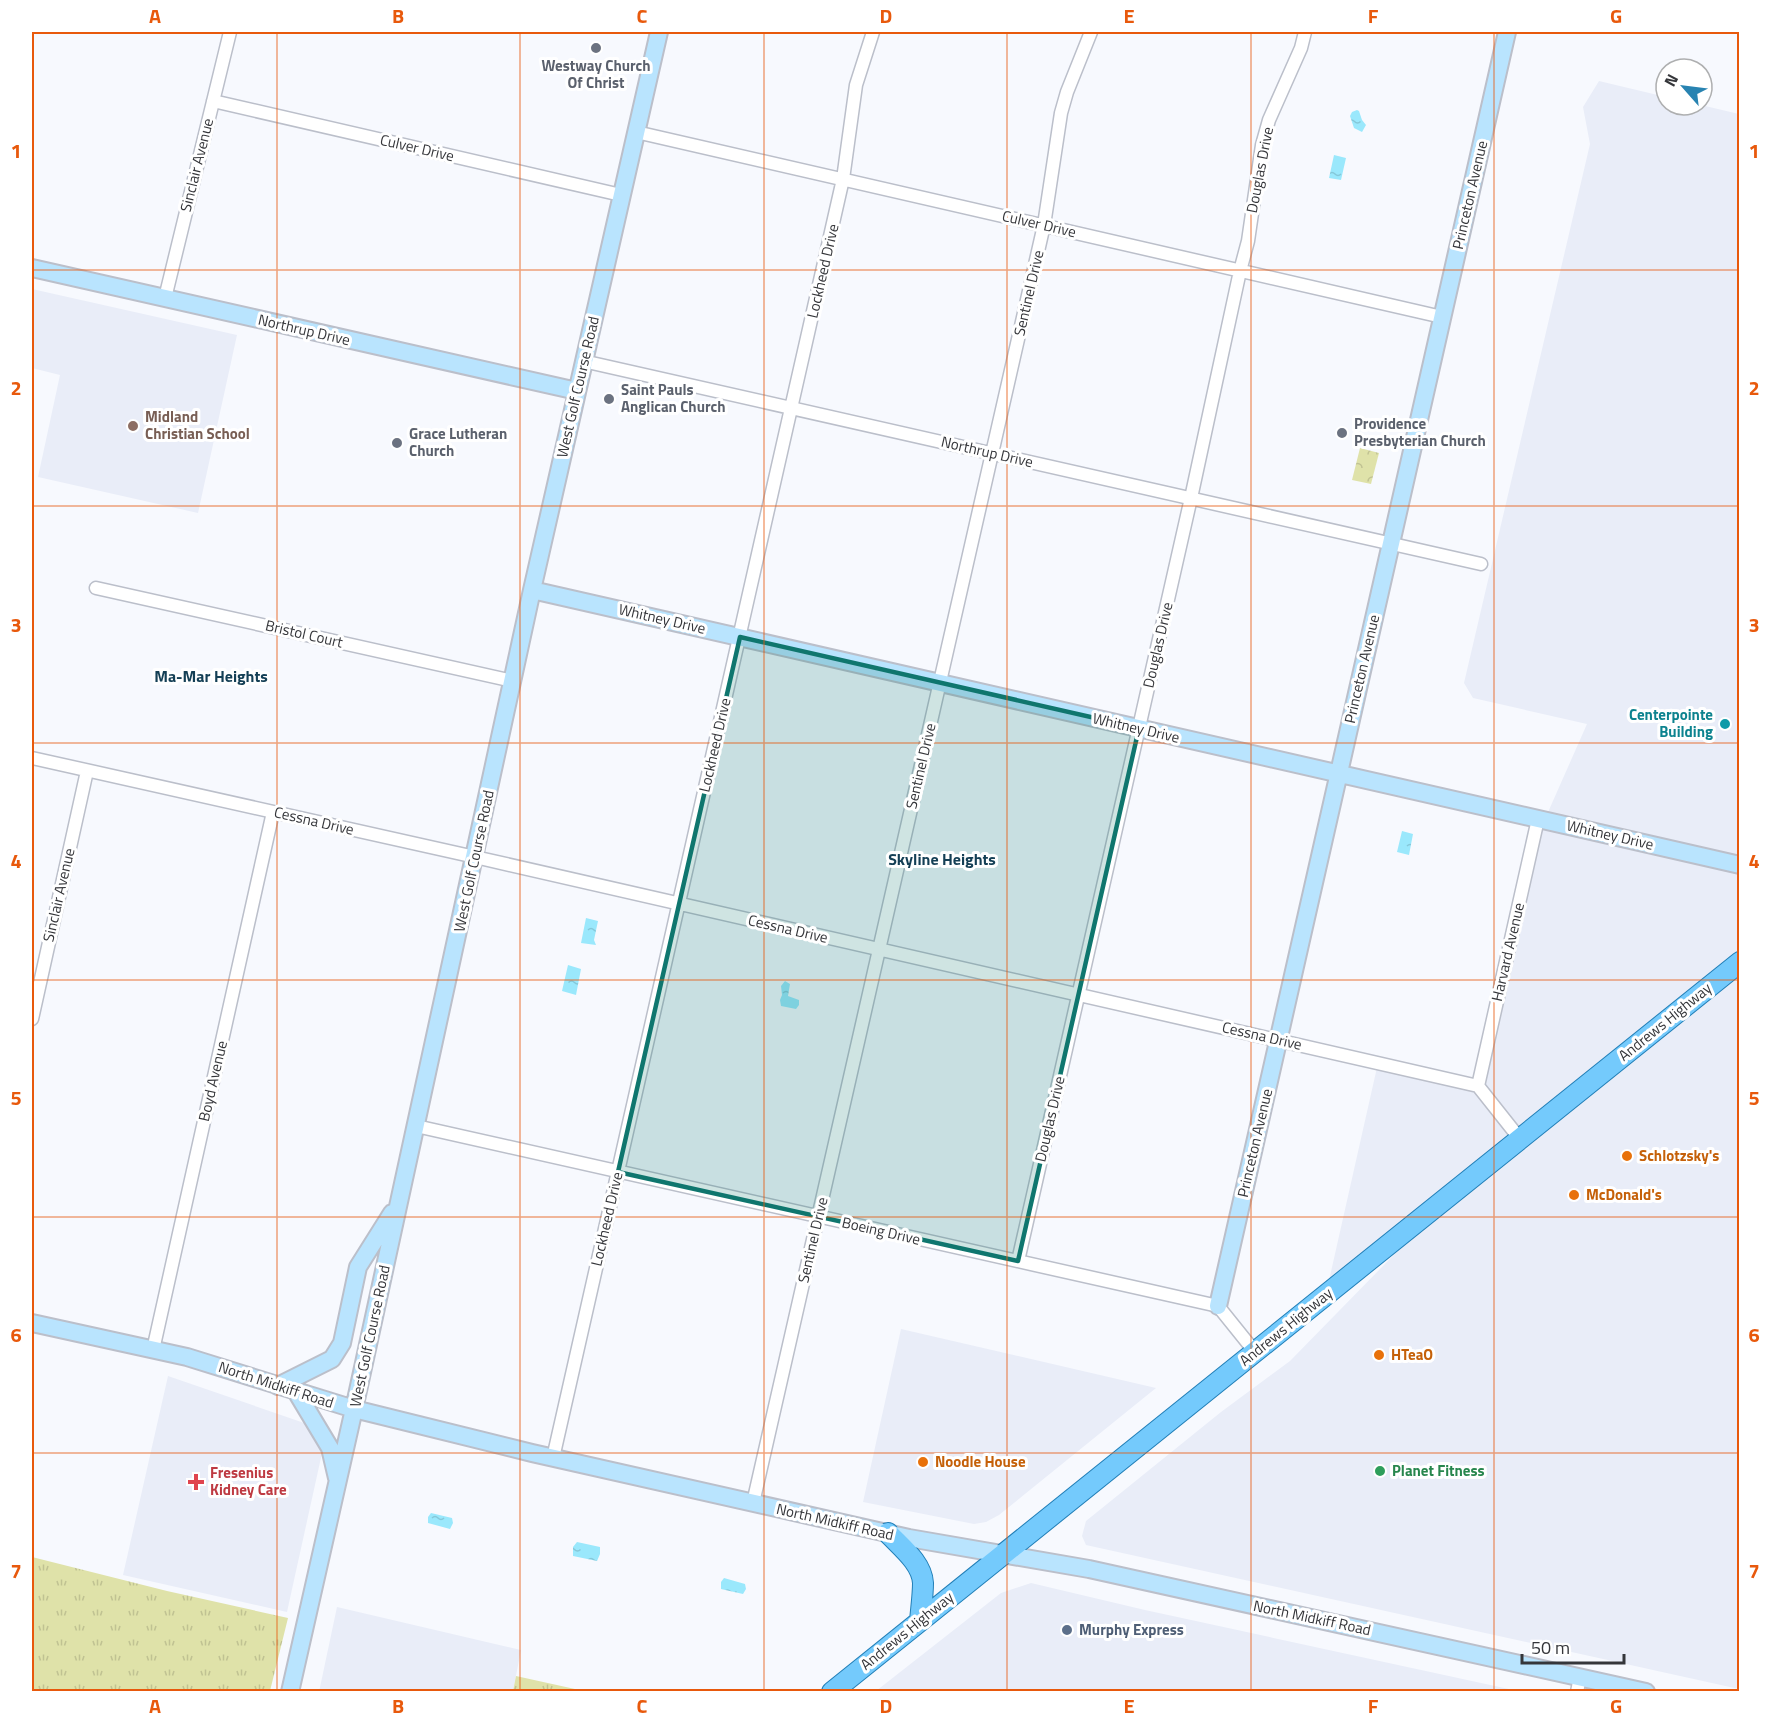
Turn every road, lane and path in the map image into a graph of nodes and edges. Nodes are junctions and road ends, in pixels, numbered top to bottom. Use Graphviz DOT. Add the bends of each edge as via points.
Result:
graph roads {
  1 [pos="230,32"];
  2 [pos="658,32"];
  3 [pos="873,32"];
  4 [pos="1091,32"];
  5 [pos="1305,32"];
  6 [pos="1507,32"];
  7 [pos="213,101"];
  8 [pos="636,132"];
  9 [pos="843,180"];
  10 [pos="621,195"];
  11 [pos="1044,225"];
  12 [pos="32,268"];
  13 [pos="1240,271"];
  14 [pos="165,298"];
  15 [pos="1442,317"];
  16 [pos="584,361"];
  17 [pos="577,391"];
  18 [pos="792,409"];
  19 [pos="992,453"];
  20 [pos="1191,498"];
  21 [pos="1391,544"];
  22 [pos="1481,564"];
  23 [pos="96,588"];
  24 [pos="532,590"];
  25 [pos="740,637"];
  26 [pos="513,681"];
  27 [pos="939,683"];
  28 [pos="1139,728"];
  29 [pos="32,758"];
  30 [pos="87,771"];
  31 [pos="1338,774"];
  32 [pos="273,812"];
  33 [pos="1538,819"];
  34 [pos="475,858"];
  35 [pos="1740,865"];
  36 [pos="678,904"];
  37 [pos="879,949"];
  38 [pos="1740,962"];
  39 [pos="1078,995"];
  40 [pos="32,1019"];
  41 [pos="1278,1040"];
  42 [pos="1478,1086"];
  43 [pos="416,1126"];
  44 [pos="1520,1139"];
  45 [pos="618,1172"];
  46 [pos="399,1202"];
  47 [pos="818,1216"];
  48 [pos="1018,1261"];
  49 [pos="1218,1306"];
  50 [pos="32,1323"];
  51 [pos="153,1350"];
  52 [pos="1255,1352"];
  53 [pos="278,1386"];
  54 [pos="297,1392"];
  55 [pos="354,1409"];
  56 [pos="553,1458"];
  57 [pos="338,1483"];
  58 [pos="753,1503"];
  59 [pos="888,1533"];
  60 [pos="1004,1554"];
  61 [pos="920,1621"];
  62 [pos="1579,1684"];
  63 [pos="290,1692"];
  64 [pos="832,1692"];
  65 [pos="1646,1692"];
  1 -- 7 [label="street, Sinclair Avenue"];
  2 -- 8 [label="main road, West Golf Course Road"];
  3 -- 9 [label="street, Lockheed Drive" via="856,85"];
  4 -- 11 [label="street, Sentinel Drive" via="1066,92"];
  5 -- 13 [label="street, Douglas Drive" via="1262,145"];
  6 -- 15 [label="main road, Princeton Avenue"];
  7 -- 10 [label="street, Culver Drive"];
  7 -- 14 [label="street, Sinclair Avenue"];
  8 -- 9 [label="street, Culver Drive"];
  8 -- 10 [label="main road, West Golf Course Road"];
  9 -- 11 [label="street, Culver Drive"];
  9 -- 18 [label="street, Lockheed Drive"];
  10 -- 16 [label="main road, West Golf Course Road"];
  11 -- 13 [label="street, Culver Drive"];
  11 -- 19 [label="street, Sentinel Drive"];
  12 -- 14 [label="main road, Northrup Drive"];
  13 -- 15 [label="street, Culver Drive"];
  13 -- 20 [label="street, Douglas Drive"];
  14 -- 17 [label="main road, Northrup Drive"];
  15 -- 21 [label="main road, Princeton Avenue"];
  16 -- 17 [label="main road, West Golf Course Road"];
  16 -- 18 [label="street, Northrup Drive"];
  17 -- 24 [label="main road, West Golf Course Road"];
  18 -- 19 [label="street, Northrup Drive"];
  18 -- 25 [label="street, Lockheed Drive"];
  19 -- 20 [label="street, Northrup Drive"];
  19 -- 27 [label="street, Sentinel Drive"];
  20 -- 21 [label="street, Northrup Drive"];
  20 -- 28 [label="street, Douglas Drive"];
  21 -- 22 [label="street, Northrup Drive"];
  21 -- 31 [label="main road, Princeton Avenue"];
  23 -- 26 [label="street, Bristol Court"];
  24 -- 25 [label="main road, Whitney Drive"];
  24 -- 26 [label="main road, West Golf Course Road"];
  25 -- 27 [label="main road, Whitney Drive"];
  25 -- 36 [label="street, Lockheed Drive"];
  26 -- 34 [label="main road, West Golf Course Road"];
  27 -- 28 [label="main road, Whitney Drive"];
  27 -- 37 [label="street, Sentinel Drive"];
  28 -- 31 [label="main road, Whitney Drive"];
  28 -- 39 [label="street, Douglas Drive"];
  29 -- 30 [label="street, Cessna Drive"];
  30 -- 32 [label="street, Cessna Drive"];
  30 -- 40 [label="street, Sinclair Avenue"];
  31 -- 33 [label="main road, Whitney Drive"];
  31 -- 41 [label="main road, Princeton Avenue"];
  32 -- 34 [label="street, Cessna Drive"];
  32 -- 51 [label="street, Boyd Avenue"];
  33 -- 35 [label="main road, Whitney Drive"];
  33 -- 42 [label="street, Harvard Avenue"];
  34 -- 36 [label="street, Cessna Drive"];
  34 -- 43 [label="main road, West Golf Course Road"];
  36 -- 37 [label="street, Cessna Drive"];
  36 -- 45 [label="street, Lockheed Drive"];
  37 -- 39 [label="street, Cessna Drive"];
  37 -- 47 [label="street, Sentinel Drive"];
  38 -- 44 [label="main road, Andrews Highway"];
  39 -- 41 [label="street, Cessna Drive"];
  39 -- 48 [label="street, Douglas Drive"];
  41 -- 42 [label="street, Cessna Drive"];
  41 -- 49 [label="main road, Princeton Avenue"];
  42 -- 44 [label="street"];
  43 -- 45 [label="street, Boeing Drive"];
  43 -- 46 [label="main road, West Golf Course Road"];
  44 -- 52 [label="main road, Andrews Highway"];
  45 -- 47 [label="street, Boeing Drive"];
  45 -- 56 [label="street, Lockheed Drive"];
  46 -- 53 [label="main road" via="358,1267 342,1343 332,1359"];
  46 -- 55 [label="main road, West Golf Course Road"];
  47 -- 48 [label="street, Boeing Drive"];
  47 -- 58 [label="street, Sentinel Drive"];
  48 -- 49 [label="street, Boeing Drive"];
  49 -- 52 [label="street"];
  50 -- 51 [label="main road, North Midkiff Road"];
  51 -- 53 [label="main road, North Midkiff Road"];
  52 -- 60 [label="main road, Andrews Highway"];
  53 -- 54 [label="main road, North Midkiff Road"];
  54 -- 55 [label="main road, North Midkiff Road"];
  54 -- 57 [label="main road" via="330,1448"];
  55 -- 56 [label="main road, North Midkiff Road"];
  55 -- 57 [label="main road, West Golf Course Road"];
  56 -- 58 [label="main road, North Midkiff Road"];
  57 -- 63 [label="main road, West Golf Course Road"];
  58 -- 59 [label="main road, North Midkiff Road"];
  59 -- 60 [label="main road, North Midkiff Road"];
  59 -- 61 [label="main road" via="920,1571"];
  60 -- 61 [label="main road, Andrews Highway"];
  60 -- 62 [label="main road, North Midkiff Road" via="1100,1571"];
  61 -- 64 [label="main road, Andrews Highway"];
  62 -- 65 [label="main road, North Midkiff Road"];
}
